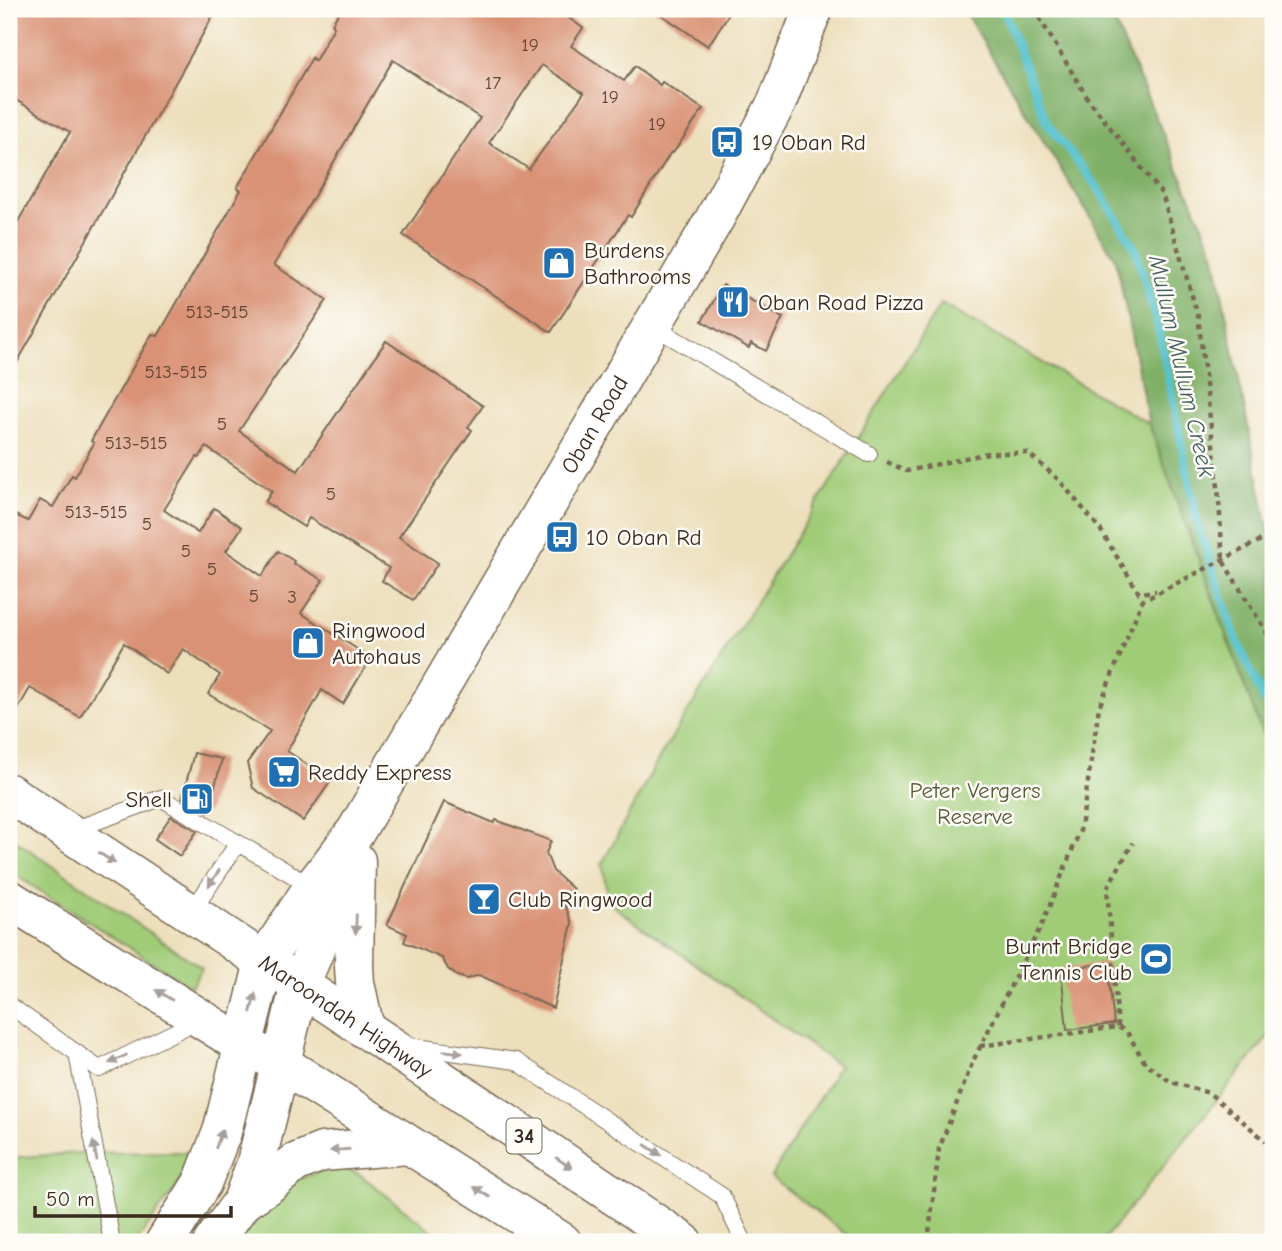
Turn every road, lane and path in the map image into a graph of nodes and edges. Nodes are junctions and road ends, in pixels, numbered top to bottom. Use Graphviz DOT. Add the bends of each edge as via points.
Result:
graph roads {
  1 [pos="813,9"];
  2 [pos="1034,9"];
  3 [pos="653,326"];
  4 [pos="869,454"];
  5 [pos="1273,534"];
  6 [pos="1223,561"];
  7 [pos="1160,591"];
  8 [pos="1273,643"];
  9 [pos="9,793"];
  10 [pos="356,831"];
  11 [pos="68,832"];
  12 [pos="238,843"];
  13 [pos="1133,843"];
  14 [pos="313,887"];
  15 [pos="9,899"];
  16 [pos="191,913"];
  17 [pos="264,962"];
  18 [pos="300,985"];
  19 [pos="9,1005"];
  20 [pos="202,1018"];
  21 [pos="1118,1027"];
  22 [pos="375,1036"];
  23 [pos="243,1045"];
  24 [pos="980,1046"];
  25 [pos="77,1053"];
  26 [pos="282,1064"];
  27 [pos="408,1145"];
  28 [pos="1273,1147"];
  29 [pos="242,1202"];
  30 [pos="112,1242"];
  31 [pos="165,1242"];
  32 [pos="213,1242"];
  33 [pos="562,1242"];
  34 [pos="683,1242"];
  35 [pos="744,1242"];
  36 [pos="928,1242"];
  1 -- 3 [label="main road, Oban Road" via="777,102"];
  2 -- 6 [label="path" via="1088,99 1161,194 1198,316"];
  3 -- 4 [label="lane"];
  3 -- 10 [label="main road, Oban Road"];
  4 -- 7 [label="path" via="907,471 988,453 1028,453 1060,481 1100,529 1139,593"];
  5 -- 6 [label="path"];
  6 -- 7 [label="path"];
  6 -- 8 [label="path"];
  7 -- 24 [label="path" via="1142,601 1099,707 1081,828 1043,922"];
  9 -- 11 [label="main road, Maroondah Highway / 34"];
  10 -- 14 [label="main road, Oban Road"];
  10 -- 18 [label="main road, Oban Road"];
  10 -- 22 [label="main road, one-way" via="355,983"];
  11 -- 12 [label="lane" via="161,798"];
  11 -- 16 [label="main road, Maroondah Highway / 34, one-way"];
  12 -- 14 [label="lane"];
  12 -- 16 [label="lane, one-way"];
  13 -- 21 [label="path" via="1107,888"];
  14 -- 17 [label="main road, Oban Road"];
  20 -- 15 [label="main road, one-way"];
  16 -- 17 [label="main road, Maroondah Highway / 34"];
  17 -- 18 [label="main road, Maroondah Highway / 34"];
  23 -- 17 [label="main road, Oban Road, one-way"];
  18 -- 22 [label="main road, Maroondah Highway / 34"];
  18 -- 26 [label="main road, Oban Road"];
  19 -- 25 [label="lane"];
  20 -- 23 [label="main road"];
  20 -- 25 [label="lane, one-way" via="99,1069"];
  21 -- 24 [label="path"];
  21 -- 28 [label="path" via="1127,1032 1145,1063 1171,1082 1209,1093"];
  22 -- 34 [label="main road, Maroondah Highway / 34, one-way"];
  22 -- 35 [label="lane, one-way" via="516,1061 722,1196"];
  23 -- 26 [label="main road"];
  31 -- 23 [label="main road, Oban Road, one-way" via="202,1183 222,1132"];
  24 -- 36 [label="path" via="939,1149"];
  30 -- 25 [label="lane, one-way"];
  26 -- 27 [label="main road"];
  26 -- 29 [label="main road, Oban Road"];
  27 -- 29 [label="main road, one-way" via="322,1152 295,1163"];
  33 -- 27 [label="main road, one-way"];
  29 -- 32 [label="main road"];
}
